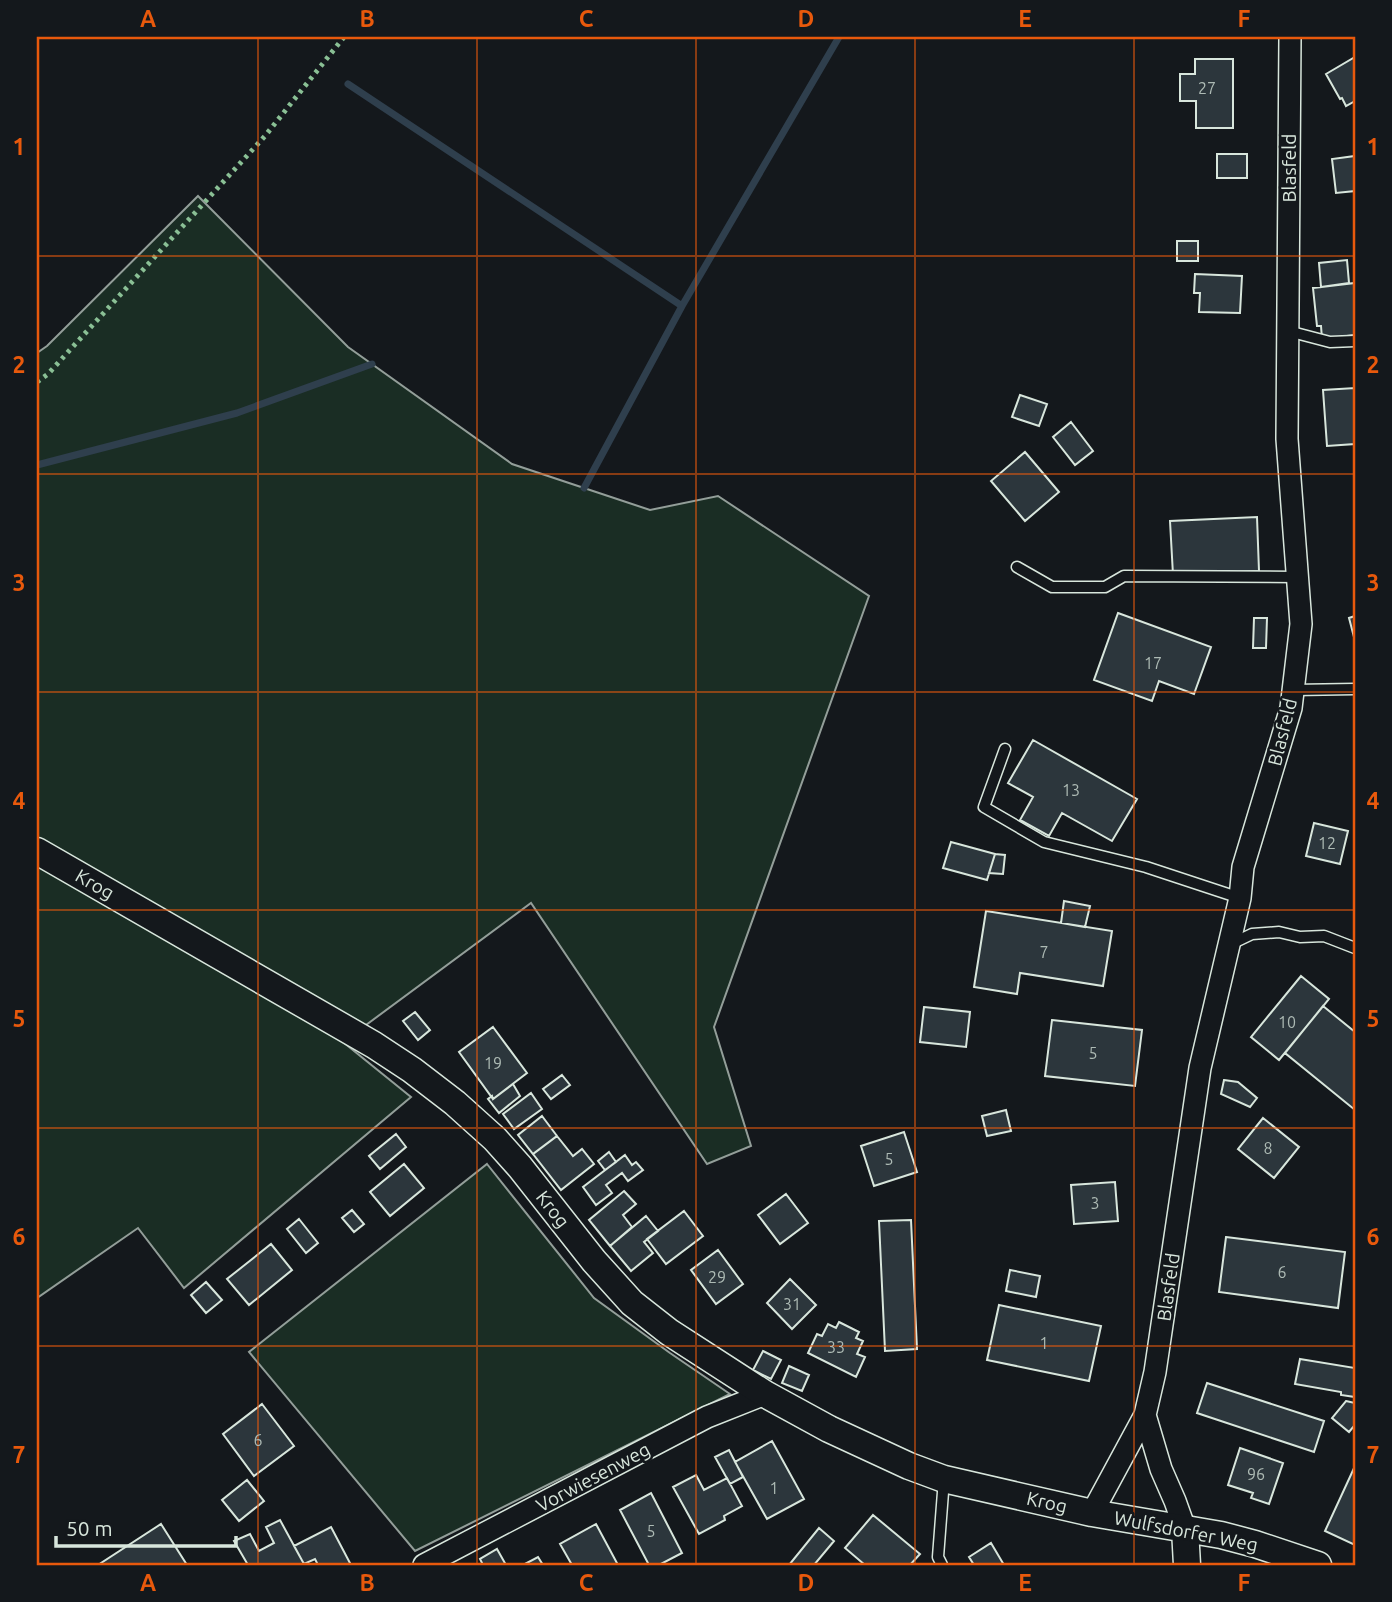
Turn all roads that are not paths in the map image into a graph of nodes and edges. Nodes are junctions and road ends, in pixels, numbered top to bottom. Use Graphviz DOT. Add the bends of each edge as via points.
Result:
graph roads {
  1 [pos="1290,37"];
  2 [pos="1288,331"];
  3 [pos="1355,341"];
  4 [pos="1017,567"];
  5 [pos="1297,577"];
  6 [pos="1293,690"];
  7 [pos="1355,690"];
  8 [pos="1005,749"];
  9 [pos="37,851"];
  10 [pos="1240,898"];
  11 [pos="1228,945"];
  12 [pos="1355,948"];
  13 [pos="765,1394"];
  14 [pos="1145,1415"];
  15 [pos="944,1479"];
  16 [pos="1093,1513"];
  17 [pos="1185,1529"];
  18 [pos="424,1565"];
  19 [pos="942,1565"];
  20 [pos="1187,1565"];
  21 [pos="1318,1565"];
  1 -- 2 [label="street, Blasfeld"];
  2 -- 3 [label="lane" via="1331,342"];
  2 -- 5 [label="street, Blasfeld" via="1287,439"];
  4 -- 5 [label="lane" via="1052,587 1075,588 1105,587 1124,576"];
  5 -- 6 [label="street, Blasfeld" via="1301,624"];
  6 -- 7 [label="lane"];
  6 -- 10 [label="street, Blasfeld" via="1292,708 1244,867"];
  8 -- 10 [label="lane" via="984,807 1044,842 1146,867"];
  9 -- 13 [label="street, Krog" via="412,1070 495,1139 632,1303"];
  10 -- 11 [label="street, Blasfeld"];
  11 -- 12 [label="lane" via="1252,934 1279,932 1324,936"];
  11 -- 14 [label="street, Blasfeld" via="1200,1068"];
  13 -- 15 [label="street, Krog" via="829,1429"];
  13 -- 18 [label="street, Vorwiesenweg" via="707,1417"];
  14 -- 16 [label="street, Blasfeld"];
  14 -- 17 [label="street, Blasfeld"];
  15 -- 16 [label="street, Krog"];
  15 -- 19 [label="lane" via="938,1557"];
  16 -- 17 [label="street, Wulfsdorfer Weg"];
  17 -- 20 [label="street"];
  17 -- 21 [label="street, Wulfsdorfer Weg" via="1255,1544"];
}
